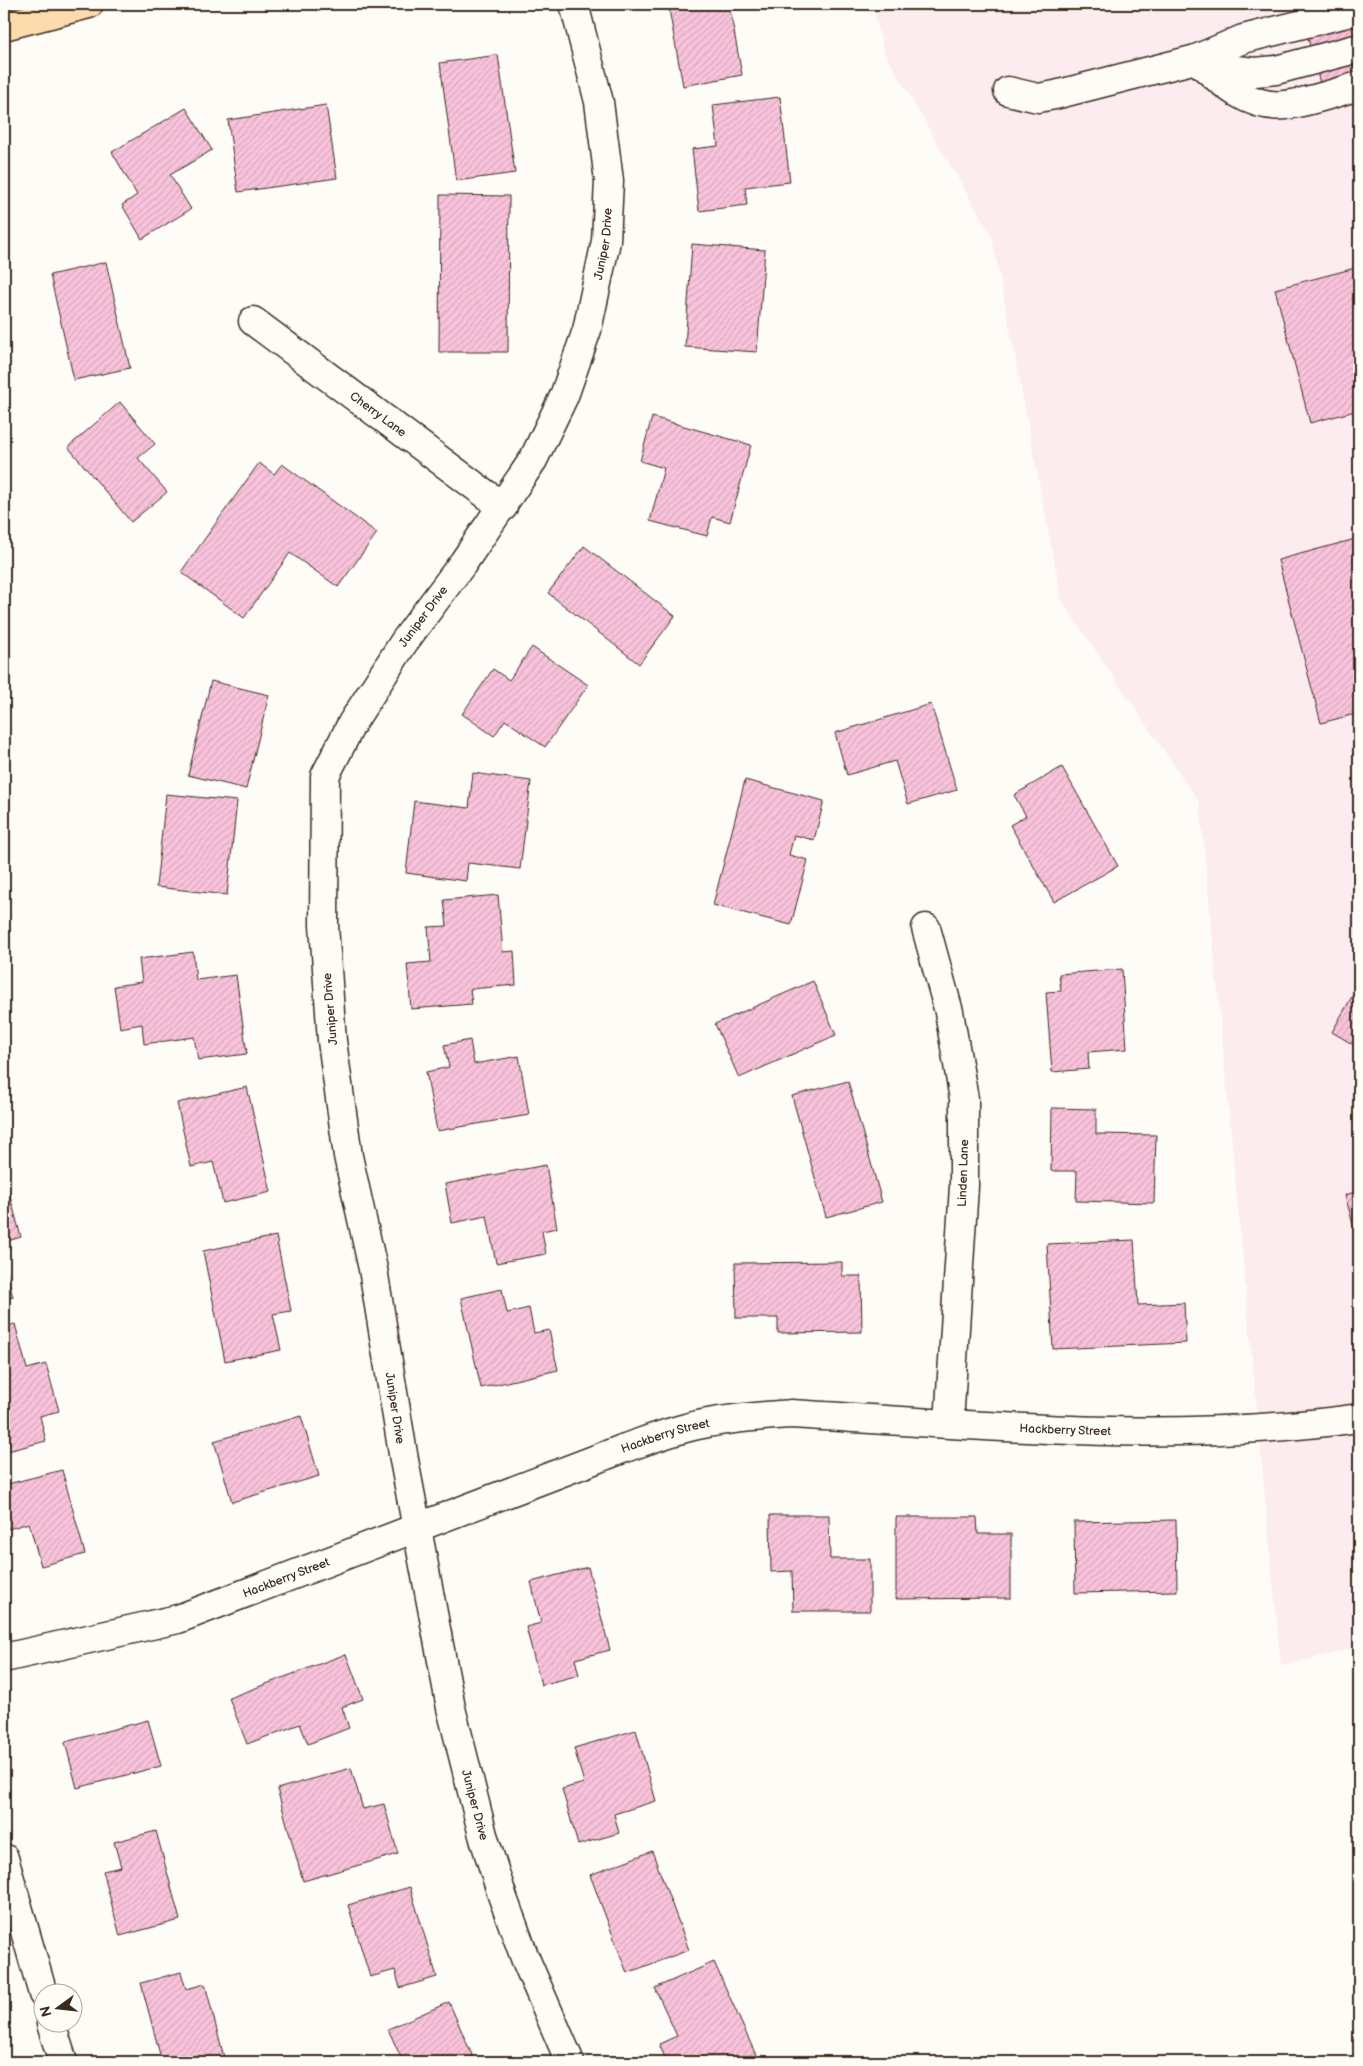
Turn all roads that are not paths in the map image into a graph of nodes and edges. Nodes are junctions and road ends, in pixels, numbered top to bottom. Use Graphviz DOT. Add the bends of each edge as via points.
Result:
graph roads {
  1 [pos="90,4"];
  2 [pos="574,4"];
  3 [pos="1310,4"];
  4 [pos="1359,10"];
  5 [pos="4,26"];
  6 [pos="1359,28"];
  7 [pos="1359,48"];
  8 [pos="1196,59"];
  9 [pos="1359,69"];
  10 [pos="1359,86"];
  11 [pos="1008,91"];
  12 [pos="253,321"];
  13 [pos="503,507"];
  14 [pos="926,928"];
  15 [pos="1359,1418"];
  16 [pos="949,1423"];
  17 [pos="417,1529"];
  18 [pos="4,1658"];
  19 [pos="4,1858"];
  20 [pos="40,1984"];
  21 [pos="55,2034"];
  22 [pos="63,2062"];
  23 [pos="570,2062"];
  1 -- 5 [label="main road"];
  2 -- 13 [label="street, Juniper Drive" via="598,102 609,181 606,241 587,330 564,396 534,460"];
  3 -- 8 [label="street" via="1233,25 1206,45"];
  4 -- 8 [label="street" via="1243,39"];
  6 -- 8 [label="street" via="1246,57"];
  7 -- 8 [label="street" via="1276,70 1255,72"];
  8 -- 9 [label="street" via="1222,76 1262,90 1281,89"];
  8 -- 10 [label="street" via="1226,86 1262,103 1284,106"];
  8 -- 11 [label="street" via="1056,96 1038,98"];
  12 -- 13 [label="street, Cherry Lane"];
  13 -- 17 [label="street, Juniper Drive" via="404,642 352,724 325,776 324,925 332,1041 348,1156 373,1269"];
  14 -- 16 [label="street, Linden Lane" via="949,1012 964,1098 964,1186"];
  15 -- 16 [label="street, Hackberry Street" via="1271,1427 1136,1432 1077,1432"];
  16 -- 17 [label="street, Hackberry Street" via="791,1414 702,1424 660,1435"];
  17 -- 18 [label="street, Hackberry Street" via="178,1620"];
  17 -- 23 [label="street, Juniper Drive" via="451,1708 483,1835 502,1898"];
  19 -- 20 [label="street"];
  21 -- 22 [label="street"];
}
